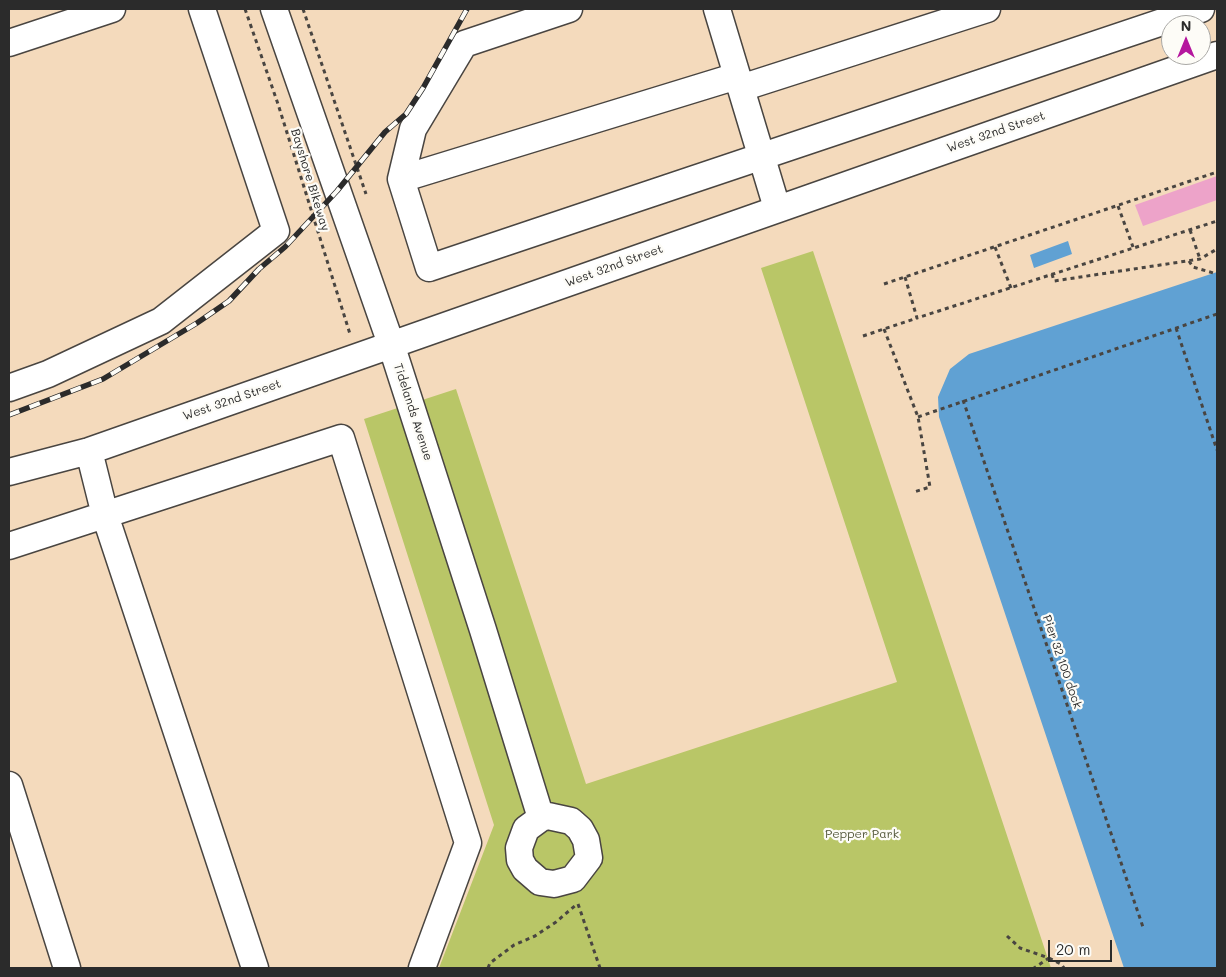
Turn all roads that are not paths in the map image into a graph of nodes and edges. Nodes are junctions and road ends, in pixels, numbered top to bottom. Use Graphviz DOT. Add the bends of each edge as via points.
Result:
graph roads {
  1 [pos="109,9"];
  2 [pos="202,9"];
  3 [pos="274,9"];
  4 [pos="569,9"];
  5 [pos="717,9"];
  6 [pos="987,9"];
  7 [pos="1200,9"];
  8 [pos="58,17"];
  9 [pos="9,43"];
  10 [pos="1217,55"];
  11 [pos="739,82"];
  12 [pos="762,156"];
  13 [pos="401,178"];
  14 [pos="777,208"];
  15 [pos="391,344"];
  16 [pos="9,388"];
  17 [pos="89,451"];
  18 [pos="9,472"];
  19 [pos="105,515"];
  20 [pos="9,546"];
  21 [pos="9,785"];
  22 [pos="541,818"];
  23 [pos="67,968"];
  24 [pos="255,968"];
  25 [pos="422,968"];
  1 -- 8 [label="street"];
  2 -- 16 [label="street" via="276,231 161,321 48,374"];
  3 -- 15 [label="street, Tidelands Avenue"];
  4 -- 13 [label="street" via="464,44 413,128"];
  5 -- 11 [label="street"];
  6 -- 11 [label="street"];
  7 -- 12 [label="street"];
  8 -- 9 [label="street"];
  10 -- 14 [label="street, West 32nd Street"];
  11 -- 12 [label="street"];
  11 -- 13 [label="street"];
  12 -- 13 [label="street" via="429,268"];
  12 -- 14 [label="street"];
  14 -- 15 [label="street, West 32nd Street"];
  15 -- 17 [label="street, West 32nd Street"];
  15 -- 22 [label="street, Tidelands Avenue"];
  17 -- 18 [label="street, West 32nd Street"];
  17 -- 19 [label="street"];
  19 -- 20 [label="street"];
  19 -- 24 [label="street"];
  19 -- 25 [label="street" via="341,438 468,843"];
  21 -- 23 [label="street"];
}
